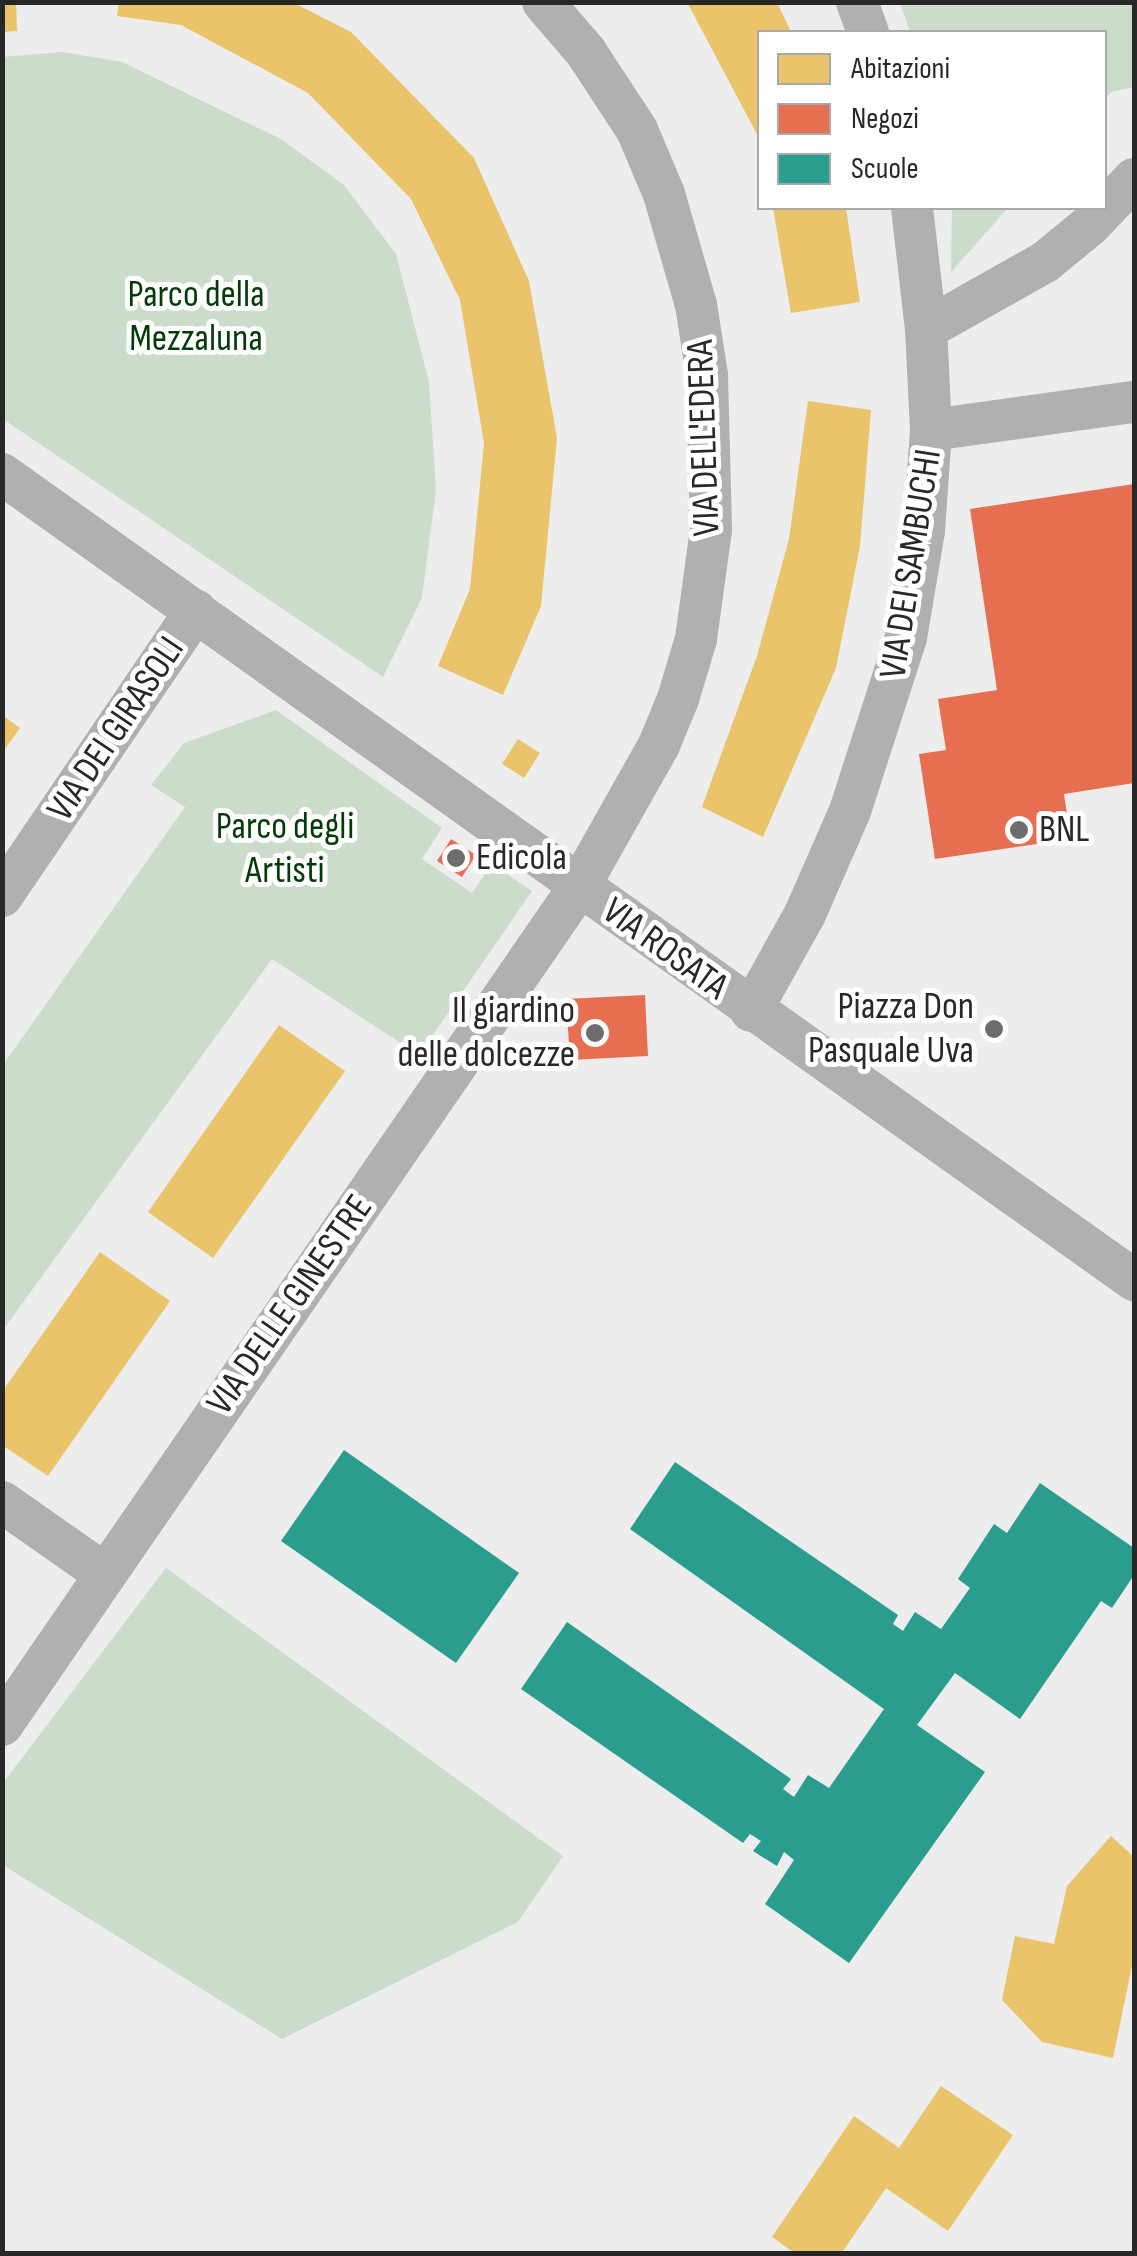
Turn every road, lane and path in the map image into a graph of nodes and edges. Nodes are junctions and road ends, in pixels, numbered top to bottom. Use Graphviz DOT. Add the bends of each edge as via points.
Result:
graph roads {
  1 [pos="543,2"];
  2 [pos="856,2"];
  3 [pos="867,30"];
  4 [pos="1134,179"];
  5 [pos="1107,208"];
  6 [pos="912,210"];
  7 [pos="1105,210"];
  8 [pos="926,328"];
  9 [pos="1134,402"];
  10 [pos="931,430"];
  11 [pos="2,474"];
  12 [pos="196,611"];
  13 [pos="579,887"];
  14 [pos="2,896"];
  15 [pos="751,1011"];
  16 [pos="1134,1280"];
  17 [pos="2,1502"];
  18 [pos="105,1574"];
  19 [pos="2,1725"];
  1 -- 13 [label="street, VIA DELL'EDERA" via="619,101 664,194 702,340 712,482 706,579 678,699"];
  2 -- 3 [label="street"];
  4 -- 5 [label="street"];
  6 -- 8 [label="street, VIA DEI SAMBUCHI"];
  7 -- 8 [label="street" via="1045,262"];
  8 -- 10 [label="street, VIA DEI SAMBUCHI"];
  9 -- 10 [label="street"];
  10 -- 15 [label="street, VIA DEI SAMBUCHI" via="916,586 880,732 805,914"];
  11 -- 12 [label="street, VIA ROSATA"];
  12 -- 13 [label="street, VIA ROSATA"];
  12 -- 14 [label="street, VIA DEI GIRASOLI"];
  13 -- 15 [label="street, VIA ROSATA"];
  13 -- 18 [label="street, VIA DELLE GINESTRE"];
  15 -- 16 [label="street, VIA ROSATA"];
  17 -- 18 [label="street"];
  18 -- 19 [label="street, VIA DELLE GINESTRE"];
}
